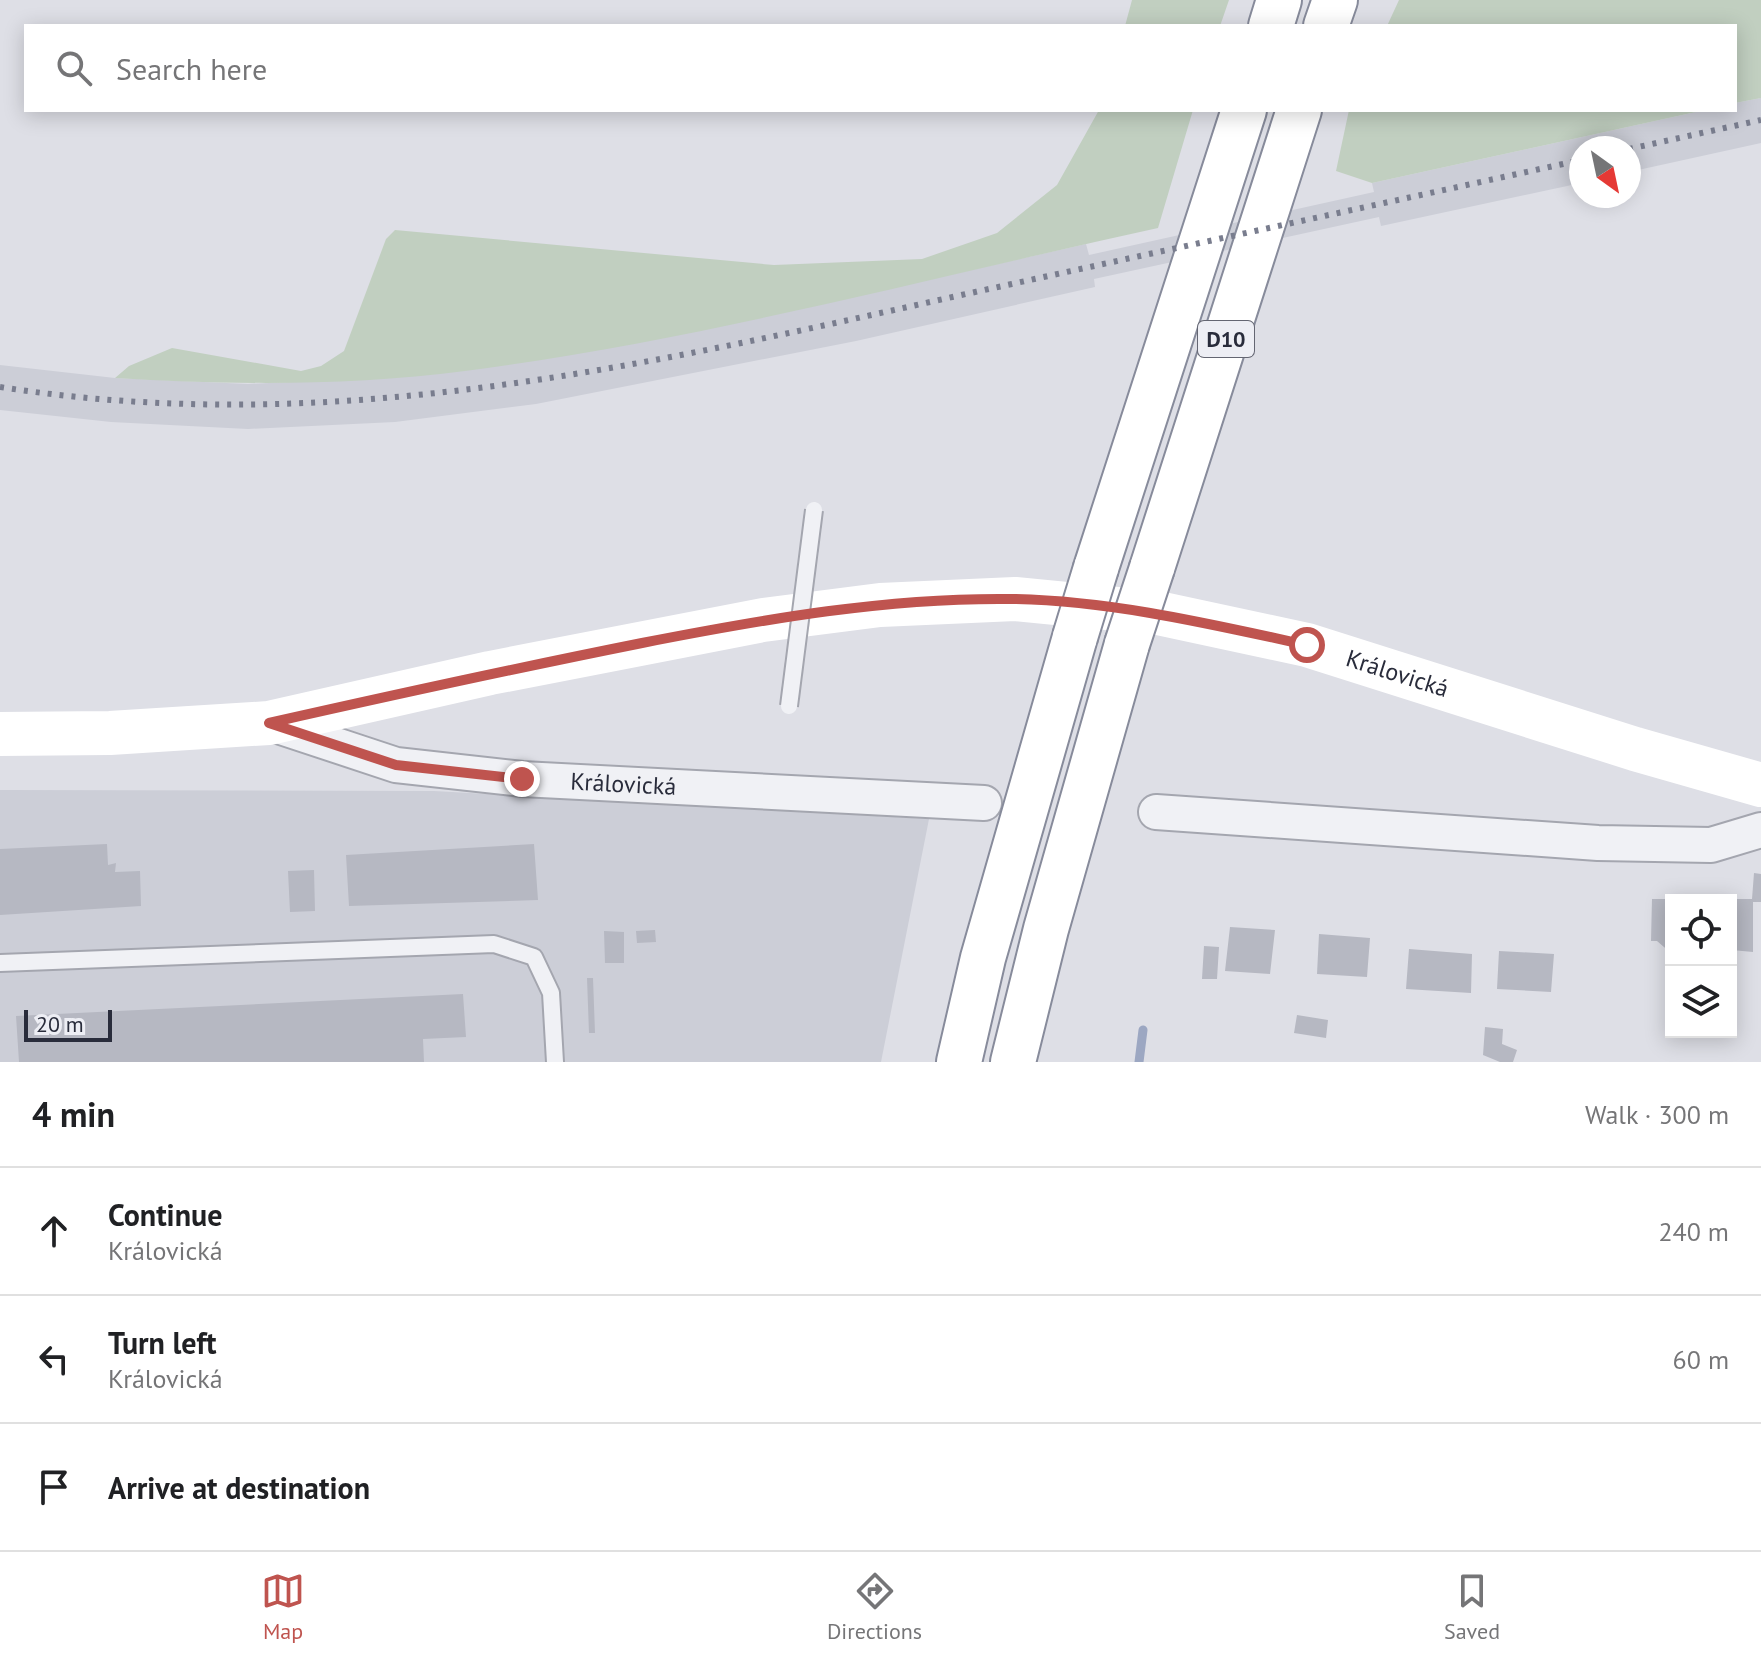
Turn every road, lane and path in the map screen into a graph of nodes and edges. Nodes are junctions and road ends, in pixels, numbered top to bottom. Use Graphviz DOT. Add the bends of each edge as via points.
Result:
graph roads {
  1 [pos="1279,0"];
  2 [pos="1335,0"];
  3 [pos="1272,24"];
  4 [pos="1327,24"];
  5 [pos="1243,112"];
  6 [pos="1298,112"];
  7 [pos="814,510"];
  8 [pos="789,706"];
  9 [pos="269,723"];
  10 [pos="0,734"];
  11 [pos="1761,785"];
  12 [pos="984,803"];
  13 [pos="1156,812"];
  14 [pos="1761,830"];
  15 [pos="0,963"];
  16 [pos="555,1062"];
  17 [pos="959,1062"];
  18 [pos="1013,1062"];
  1 -- 3 [label="main road"];
  2 -- 4 [label="main road"];
  5 -- 17 [label="main road, D10, bridge" via="1075,637 983,958"];
  6 -- 18 [label="main road, D10, bridge" via="1127,644"];
  7 -- 8 [label="lane, bridge"];
  9 -- 10 [label="main road, Královická"];
  9 -- 11 [label="main road, Královická" via="763,620 880,605 1015,599 1158,613 1307,645"];
  9 -- 12 [label="street, Královická" via="396,765 522,779"];
  13 -- 14 [label="street" via="1598,843 1711,845"];
  15 -- 16 [label="lane" via="494,944 534,957 551,993"];
}
